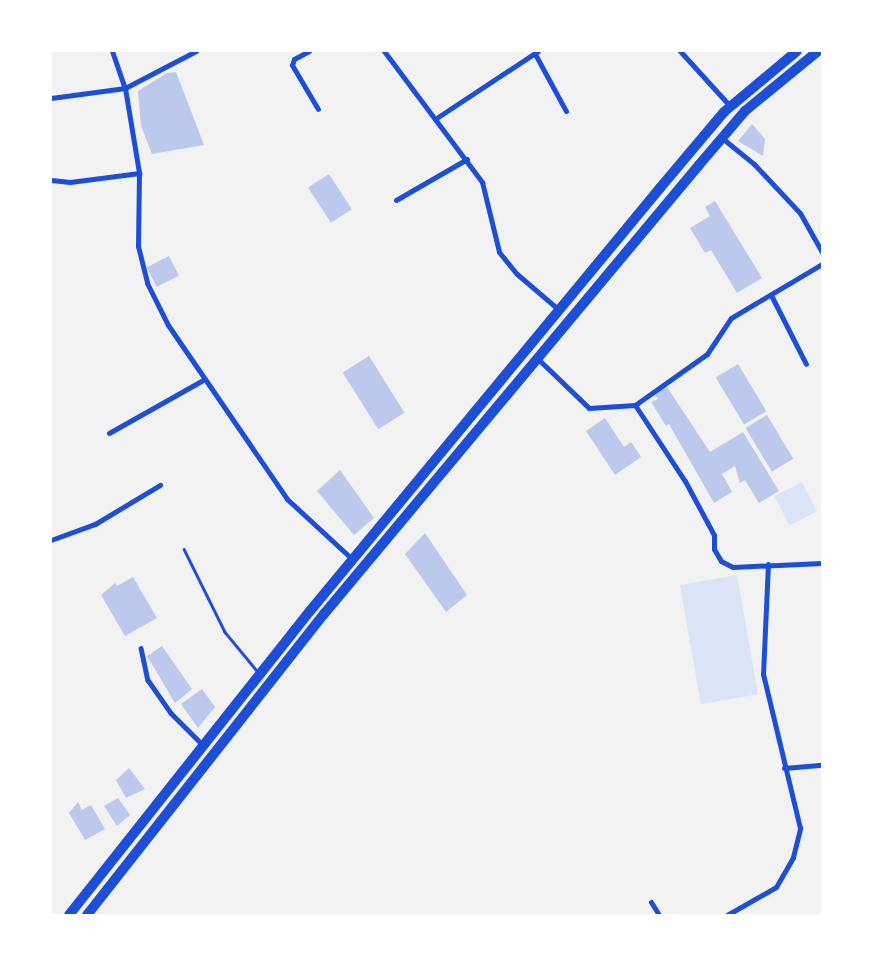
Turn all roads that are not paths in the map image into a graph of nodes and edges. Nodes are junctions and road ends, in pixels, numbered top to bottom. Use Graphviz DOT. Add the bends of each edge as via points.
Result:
graph roads {
  1 [pos="112,51"];
  2 [pos="196,51"];
  3 [pos="309,51"];
  4 [pos="384,51"];
  5 [pos="680,51"];
  6 [pos="797,51"];
  7 [pos="818,51"];
  8 [pos="537,52"];
  9 [pos="125,88"];
  10 [pos="51,98"];
  11 [pos="730,106"];
  12 [pos="318,109"];
  13 [pos="566,111"];
  14 [pos="438,117"];
  15 [pos="722,138"];
  16 [pos="467,159"];
  17 [pos="139,173"];
  18 [pos="51,180"];
  19 [pos="396,200"];
  20 [pos="822,252"];
  21 [pos="822,264"];
  22 [pos="772,297"];
  23 [pos="558,309"];
  24 [pos="537,358"];
  25 [pos="806,364"];
  26 [pos="205,379"];
  27 [pos="635,405"];
  28 [pos="109,433"];
  29 [pos="160,485"];
  30 [pos="51,540"];
  31 [pos="184,549"];
  32 [pos="353,560"];
  33 [pos="822,563"];
  34 [pos="768,564"];
  35 [pos="141,648"];
  36 [pos="260,674"];
  37 [pos="204,746"];
  38 [pos="822,765"];
  39 [pos="784,768"];
  40 [pos="651,902"];
  41 [pos="69,915"];
  42 [pos="87,915"];
  43 [pos="659,915"];
  44 [pos="727,915"];
  1 -- 9 [label="street"];
  2 -- 9 [label="street"];
  3 -- 12 [label="street" via="293,59 293,68"];
  4 -- 14 [label="street"];
  5 -- 11 [label="street"];
  6 -- 11 [label="highway"];
  7 -- 15 [label="highway" via="745,111"];
  8 -- 13 [label="street"];
  8 -- 14 [label="street"];
  9 -- 10 [label="street"];
  9 -- 17 [label="street"];
  11 -- 23 [label="highway"];
  14 -- 16 [label="street"];
  15 -- 20 [label="street" via="754,164 800,214"];
  15 -- 24 [label="highway"];
  16 -- 19 [label="street"];
  16 -- 23 [label="street" via="482,182 499,252"];
  17 -- 18 [label="street" via="70,182"];
  17 -- 26 [label="street" via="140,262 168,325"];
  21 -- 22 [label="street"];
  22 -- 25 [label="street"];
  22 -- 27 [label="street" via="731,318 707,354"];
  23 -- 32 [label="highway"];
  24 -- 27 [label="street" via="589,408"];
  24 -- 42 [label="highway" via="324,614 150,841"];
  26 -- 28 [label="street"];
  26 -- 32 [label="street" via="293,506"];
  27 -- 34 [label="street" via="685,481 714,535 714,549 721,561 733,567"];
  29 -- 30 [label="street" via="95,524"];
  31 -- 36 [label="lane" via="225,632"];
  32 -- 36 [label="highway"];
  33 -- 34 [label="street"];
  34 -- 39 [label="street" via="763,674"];
  35 -- 37 [label="street" via="148,680"];
  36 -- 37 [label="highway"];
  37 -- 41 [label="highway"];
  38 -- 39 [label="street"];
  39 -- 44 [label="street" via="800,828 793,857 776,887"];
  40 -- 43 [label="street"];
}
